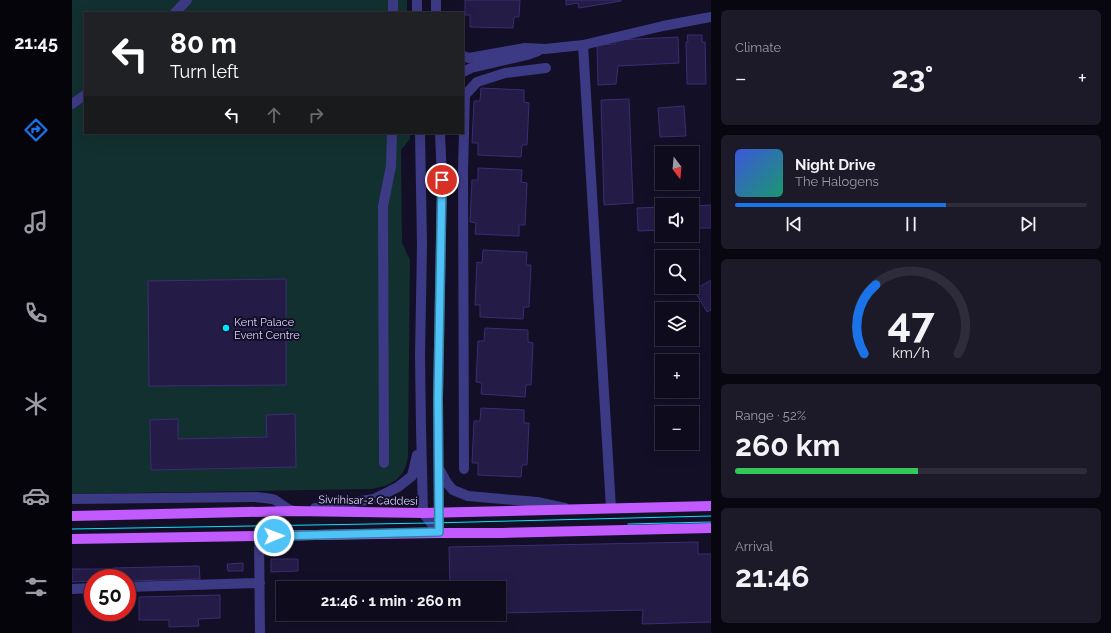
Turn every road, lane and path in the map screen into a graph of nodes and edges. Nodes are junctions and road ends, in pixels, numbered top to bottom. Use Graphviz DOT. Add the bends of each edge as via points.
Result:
graph roads {
  1 [pos="187,0"];
  2 [pos="393,0"];
  3 [pos="417,0"];
  4 [pos="436,0"];
  5 [pos="176,12"];
  6 [pos="393,12"];
  7 [pos="417,12"];
  8 [pos="436,12"];
  9 [pos="711,17"];
  10 [pos="583,45"];
  11 [pos="545,49"];
  12 [pos="464,56"];
  13 [pos="546,68"];
  14 [pos="464,72"];
  15 [pos="84,96"];
  16 [pos="72,104"];
  17 [pos="464,132"];
  18 [pos="392,134"];
  19 [pos="420,134"];
  20 [pos="440,134"];
  21 [pos="464,134"];
  22 [pos="421,427"];
  23 [pos="384,464"];
  24 [pos="438,467"];
  25 [pos="464,469"];
  26 [pos="72,499"];
  27 [pos="711,506"];
  28 [pos="611,508"];
  29 [pos="570,509"];
  30 [pos="293,511"];
  31 [pos="423,512"];
  32 [pos="439,512"];
  33 [pos="72,516"];
  34 [pos="711,528"];
  35 [pos="439,532"];
  36 [pos="259,536"];
  37 [pos="72,540"];
  38 [pos="260,583"];
  39 [pos="136,587"];
  40 [pos="84,588"];
  41 [pos="72,589"];
  42 [pos="260,633"];
  1 -- 5 [label="street"];
  2 -- 6 [label="street"];
  3 -- 7 [label="street"];
  4 -- 8 [label="street"];
  9 -- 10 [label="street"];
  10 -- 11 [label="street"];
  10 -- 28 [label="street"];
  11 -- 12 [label="street" via="525,48 469,58"];
  11 -- 14 [label="street"];
  13 -- 17 [label="street" via="505,73 477,82 465,95"];
  15 -- 16 [label="street"];
  18 -- 23 [label="street" via="391,166 383,206"];
  19 -- 22 [label="street"];
  20 -- 24 [label="street" via="442,180"];
  21 -- 25 [label="street"];
  22 -- 30 [label="street" via="417,460 412,476 398,487 374,499"];
  22 -- 31 [label="street"];
  24 -- 29 [label="street" via="453,490 468,496 537,502"];
  24 -- 32 [label="street"];
  26 -- 30 [label="street" via="256,497 275,500"];
  27 -- 28 [label="main road, Sivrihisar-2 Caddesi"];
  28 -- 29 [label="main road, Sivrihisar-2 Caddesi"];
  29 -- 32 [label="main road, Sivrihisar-2 Caddesi"];
  30 -- 31 [label="main road, Sivrihisar-2 Caddesi"];
  30 -- 33 [label="main road, Sivrihisar-2 Caddesi"];
  31 -- 32 [label="main road, Sivrihisar-2 Caddesi"];
  31 -- 35 [label="street"];
  32 -- 35 [label="street"];
  34 -- 35 [label="main road"];
  35 -- 36 [label="main road"];
  36 -- 37 [label="main road"];
  36 -- 38 [label="street"];
  38 -- 39 [label="street"];
  38 -- 42 [label="street"];
  40 -- 41 [label="street"];
}
